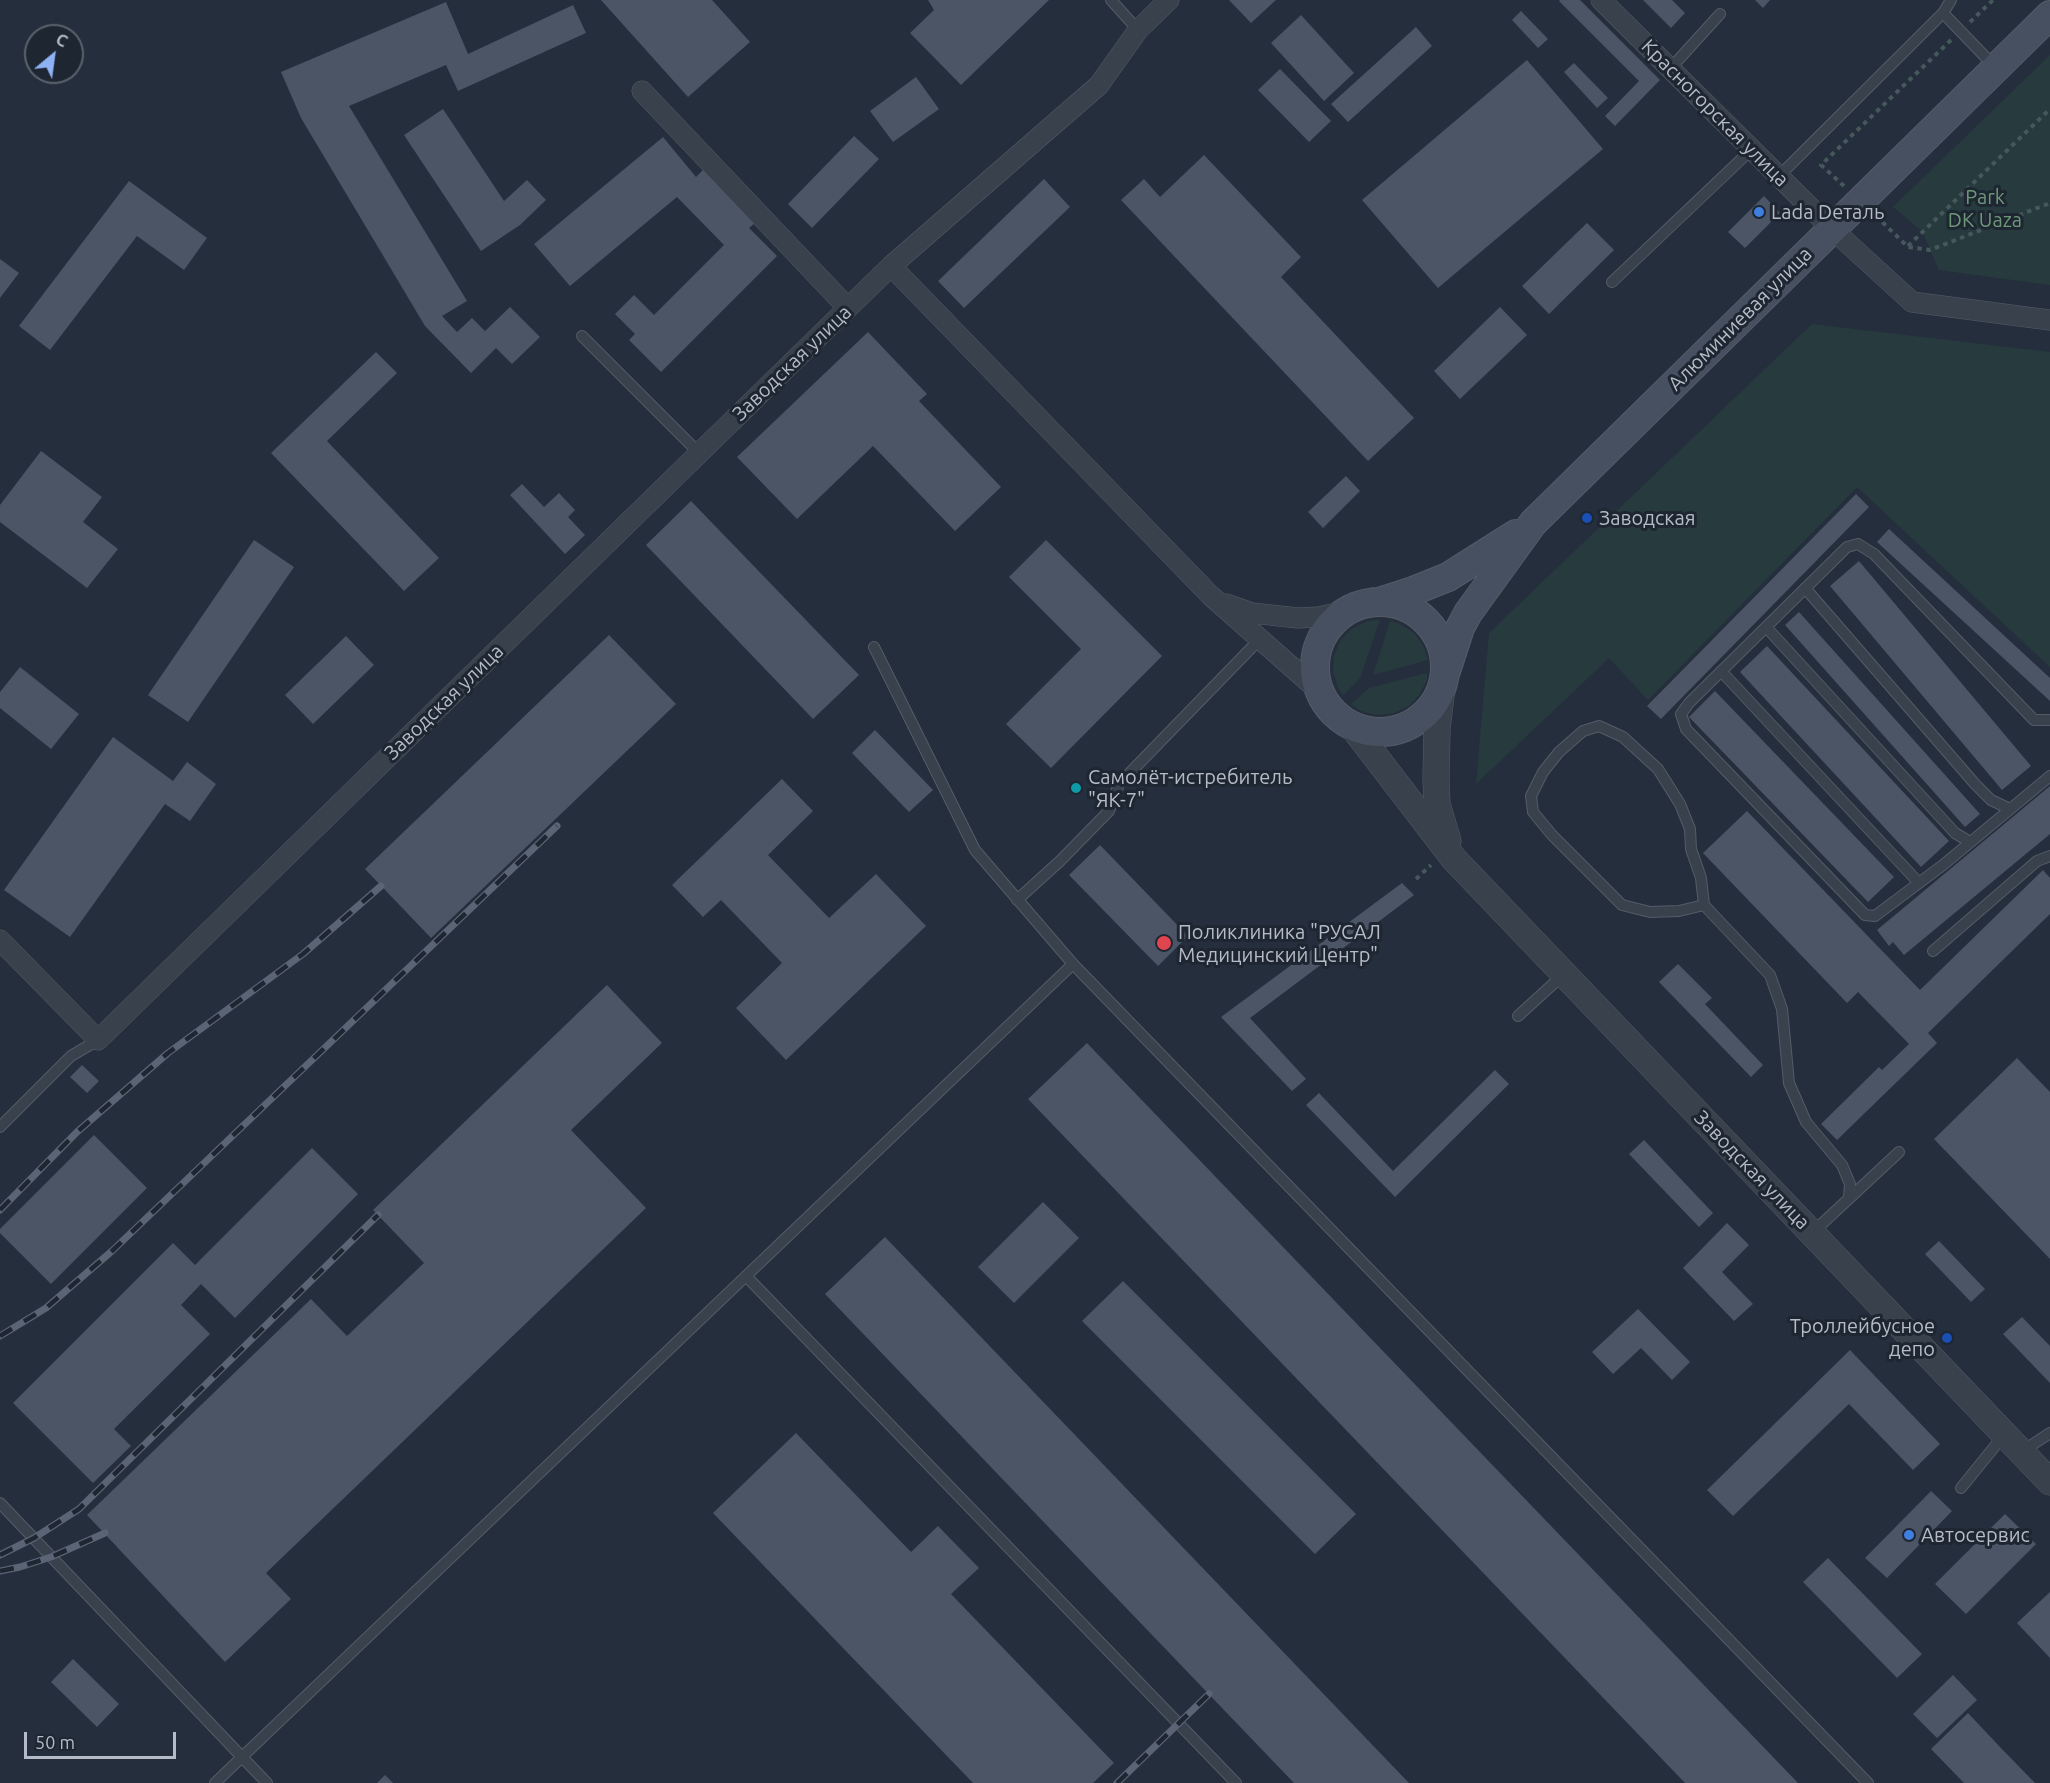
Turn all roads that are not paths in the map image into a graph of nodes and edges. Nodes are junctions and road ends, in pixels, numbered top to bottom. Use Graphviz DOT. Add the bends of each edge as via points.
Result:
graph roads {
  1 [pos="1111,0"];
  2 [pos="1169,0"];
  3 [pos="1601,0"];
  4 [pos="1952,0"];
  5 [pos="1942,13"];
  6 [pos="1720,14"];
  7 [pos="2050,15"];
  8 [pos="1138,30"];
  9 [pos="1996,68"];
  10 [pos="1670,69"];
  11 [pos="642,91"];
  12 [pos="1752,149"];
  13 [pos="1779,176"];
  14 [pos="1831,228"];
  15 [pos="891,266"];
  16 [pos="1612,282"];
  17 [pos="848,308"];
  18 [pos="2050,320"];
  19 [pos="582,336"];
  20 [pos="699,453"];
  21 [pos="1533,523"];
  22 [pos="1805,588"];
  23 [pos="1213,598"];
  24 [pos="1379,602"];
  25 [pos="1347,611"];
  26 [pos="1766,627"];
  27 [pos="1260,639"];
  28 [pos="874,647"];
  29 [pos="1721,671"];
  30 [pos="1444,681"];
  31 [pos="1319,691"];
  32 [pos="2050,720"];
  33 [pos="1352,726"];
  34 [pos="2050,776"];
  35 [pos="2010,809"];
  36 [pos="1970,842"];
  37 [pos="2050,856"];
  38 [pos="1454,859"];
  39 [pos="1919,883"];
  40 [pos="1017,900"];
  41 [pos="1704,905"];
  42 [pos="0,940"];
  43 [pos="1933,951"];
  44 [pos="1073,964"];
  45 [pos="1564,974"];
  46 [pos="1518,1016"];
  47 [pos="98,1040"];
  48 [pos="0,1127"];
  49 [pos="1899,1152"];
  50 [pos="1849,1198"];
  51 [pos="1812,1233"];
  52 [pos="746,1276"];
  53 [pos="2050,1433"];
  54 [pos="2012,1443"];
  55 [pos="2050,1482"];
  56 [pos="1961,1488"];
  57 [pos="0,1503"];
  58 [pos="242,1757"];
  59 [pos="215,1783"];
  60 [pos="267,1783"];
  61 [pos="1236,1783"];
  62 [pos="1868,1783"];
  1 -- 8 [label="lane"];
  2 -- 8 [label="street, Заводская улица"];
  3 -- 10 [label="street, Красногорская улица"];
  4 -- 5 [label="lane"];
  5 -- 9 [label="lane"];
  5 -- 13 [label="lane"];
  6 -- 10 [label="lane"];
  7 -- 9 [label="main road, Алюминиевая улица"];
  8 -- 15 [label="street, Заводская улица" via="1099,85"];
  9 -- 14 [label="main road, Алюминиевая улица"];
  10 -- 12 [label="street, Красногорская улица"];
  11 -- 17 [label="street"];
  12 -- 13 [label="street, Красногорская улица"];
  12 -- 16 [label="lane"];
  13 -- 14 [label="street, Красногорская улица"];
  14 -- 18 [label="street, Красногорская улица" via="1912,302"];
  14 -- 21 [label="main road, Алюминиевая улица"];
  15 -- 17 [label="street, Заводская улица"];
  15 -- 23 [label="street"];
  17 -- 20 [label="street, Заводская улица"];
  19 -- 20 [label="lane"];
  20 -- 47 [label="street, Заводская улица"];
  21 -- 24 [label="main road" via="1448,577"];
  21 -- 30 [label="main road" via="1468,613"];
  22 -- 26 [label="lane"];
  22 -- 32 [label="lane" via="1847,547 1858,544 1875,554 2034,720"];
  22 -- 35 [label="lane" via="1975,784 1991,800"];
  23 -- 25 [label="street" via="1252,613 1277,616 1318,617"];
  23 -- 27 [label="street"];
  24 -- 25 [label="main road"];
  24 -- 30 [label="main road" via="1410,609 1434,630 1442,645"];
  25 -- 31 [label="main road" via="1323,636 1316,654"];
  26 -- 29 [label="lane"];
  26 -- 36 [label="lane" via="1955,833"];
  27 -- 31 [label="street"];
  27 -- 40 [label="lane" via="1119,784 1109,811"];
  28 -- 40 [label="lane" via="975,850"];
  29 -- 39 [label="lane"];
  29 -- 39 [label="lane" via="1681,714 1686,729 1865,915 1875,916"];
  30 -- 33 [label="main road" via="1429,710 1416,722 1384,732"];
  30 -- 38 [label="street" via="1436,757 1437,804"];
  31 -- 33 [label="main road"];
  33 -- 38 [label="street, Заводская улица"];
  34 -- 35 [label="lane"];
  35 -- 36 [label="lane"];
  36 -- 39 [label="lane"];
  37 -- 43 [label="lane" via="2037,861"];
  38 -- 45 [label="street, Заводская улица"];
  40 -- 44 [label="lane"];
  41 -- 41 [label="lane" via="1650,912 1622,905 1533,812 1531,796 1543,772 1583,731 1599,726 1623,737 1658,769 1690,829"];
  41 -- 50 [label="lane" via="1770,975 1782,1009 1789,1083 1806,1122 1842,1165 1850,1184"];
  42 -- 47 [label="street"];
  44 -- 52 [label="lane"];
  44 -- 62 [label="lane"];
  45 -- 46 [label="lane"];
  45 -- 51 [label="street, Заводская улица"];
  47 -- 48 [label="lane" via="71,1056"];
  49 -- 50 [label="lane"];
  50 -- 51 [label="lane"];
  51 -- 54 [label="street, Заводская улица"];
  52 -- 58 [label="lane"];
  52 -- 61 [label="lane"];
  53 -- 54 [label="lane"];
  54 -- 55 [label="street, Заводская улица"];
  54 -- 56 [label="lane"];
  57 -- 58 [label="lane"];
  58 -- 59 [label="lane"];
  58 -- 60 [label="lane"];
}
